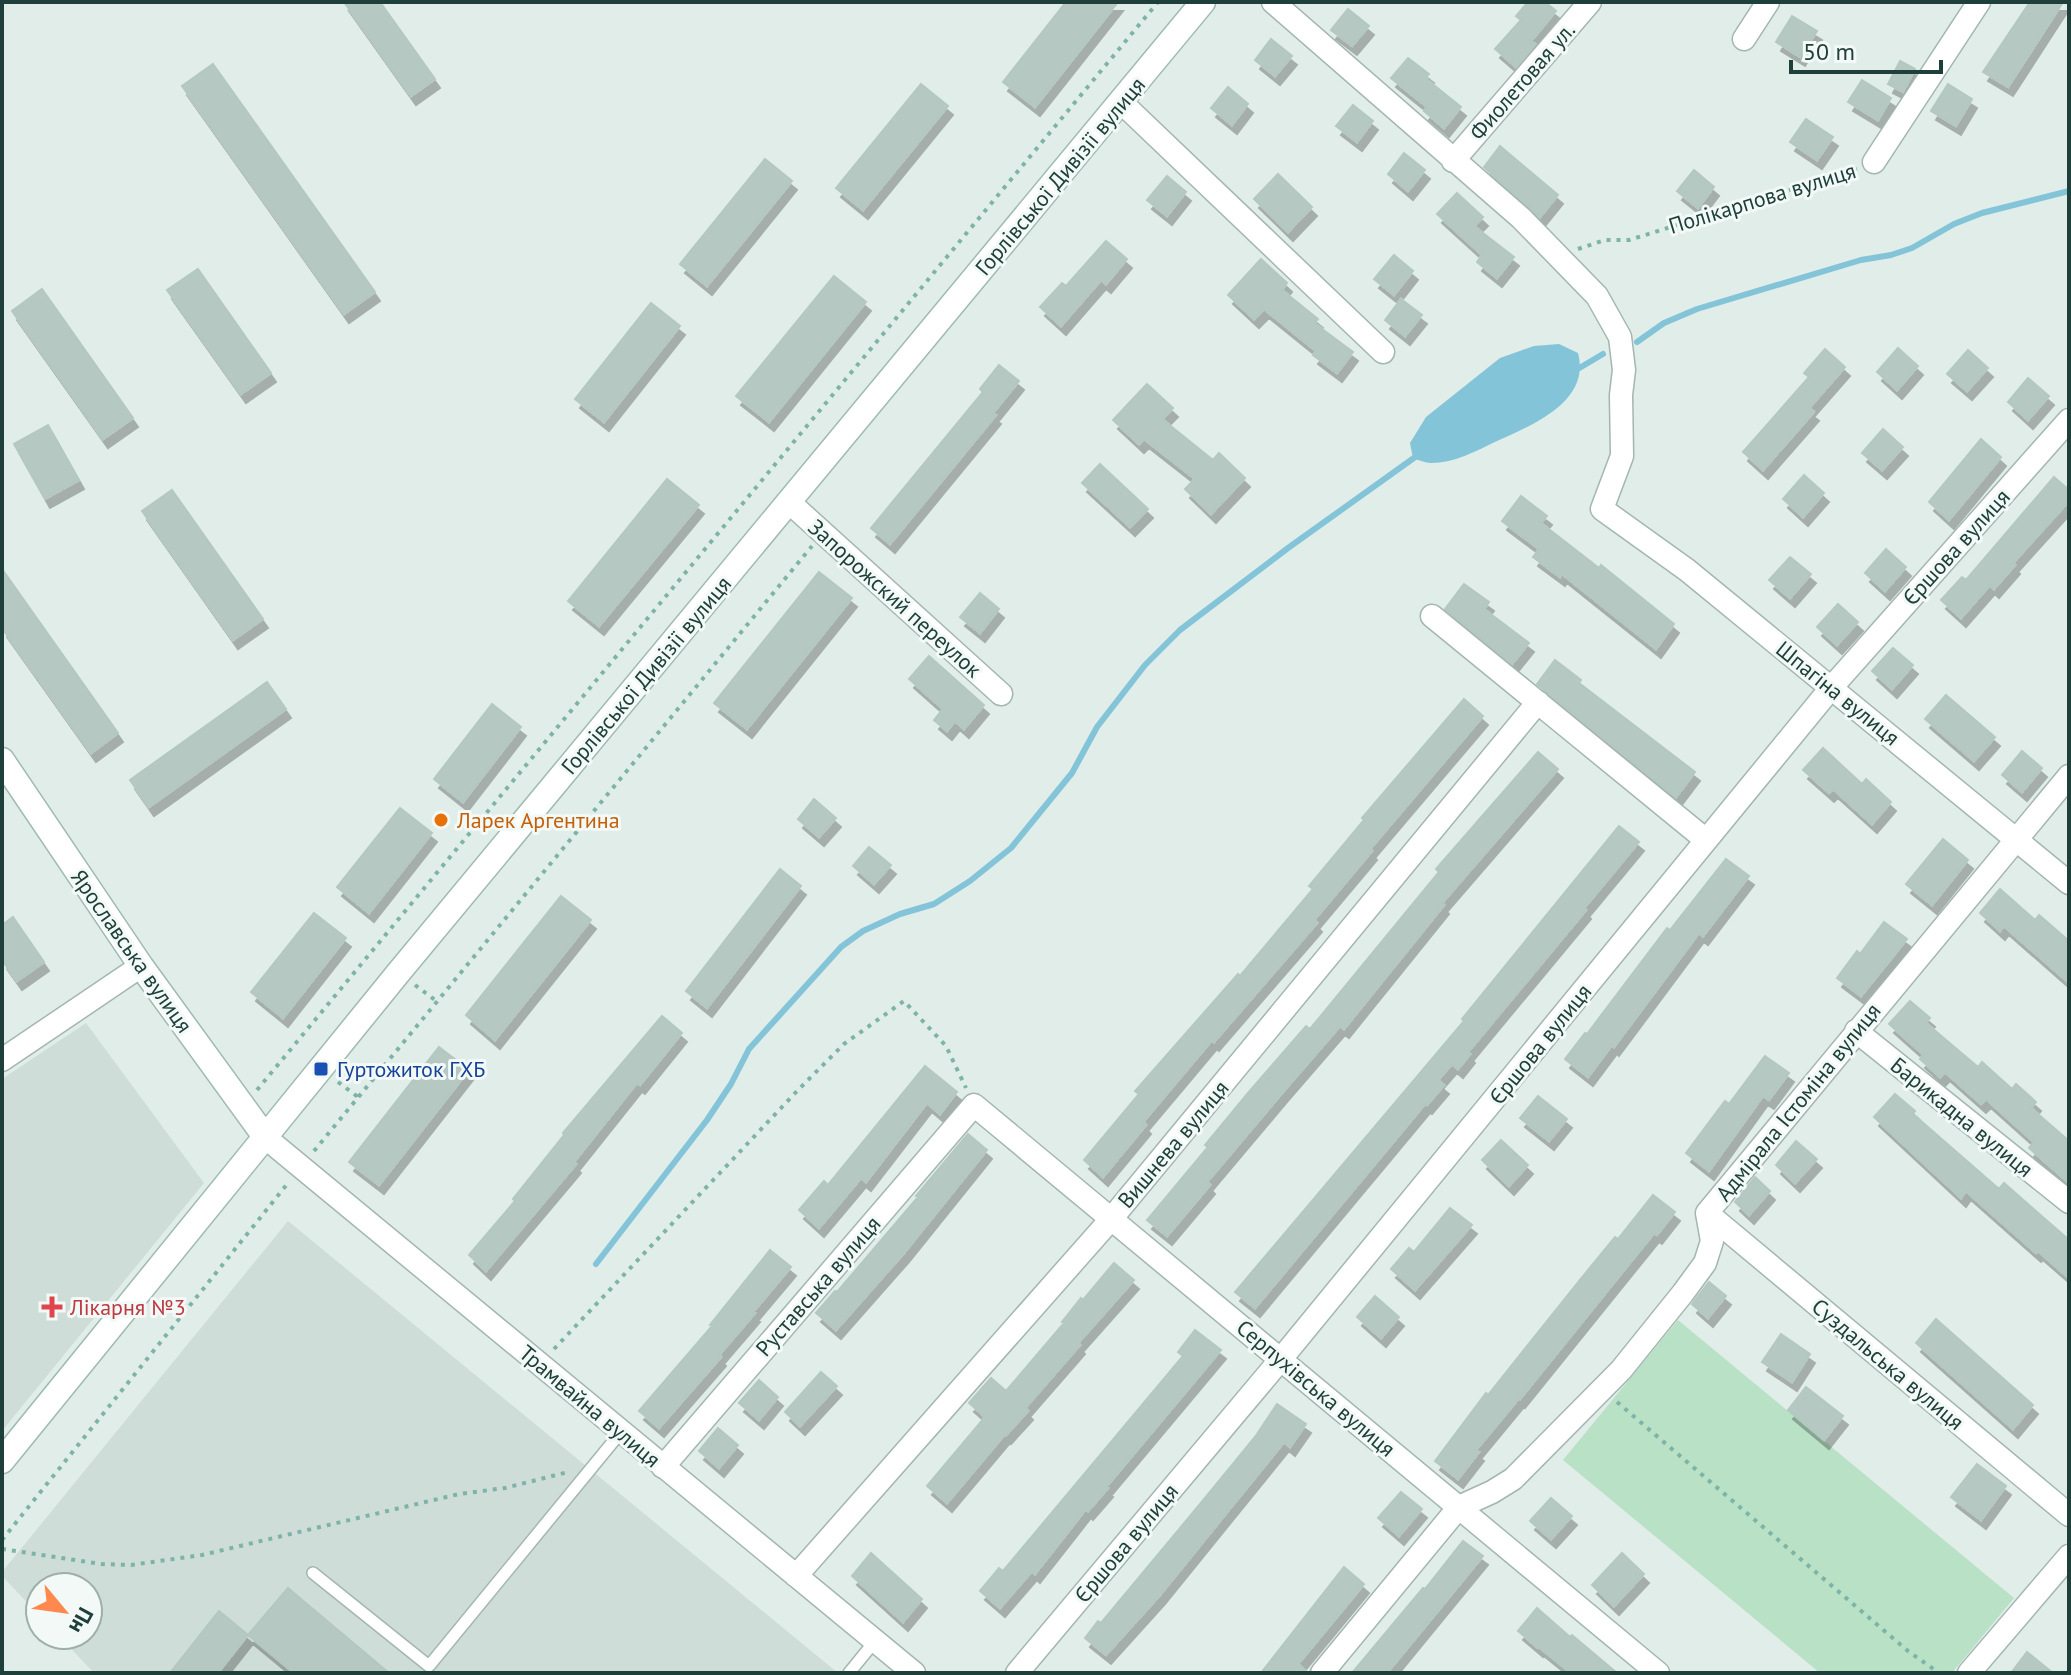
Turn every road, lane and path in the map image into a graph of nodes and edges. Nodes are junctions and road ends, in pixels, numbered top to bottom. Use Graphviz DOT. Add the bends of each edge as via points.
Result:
graph roads {
  1 [pos="1158,2"];
  2 [pos="1203,2"];
  3 [pos="1273,2"];
  4 [pos="1590,2"];
  5 [pos="1979,2"];
  6 [pos="1762,4"];
  7 [pos="1744,39"];
  8 [pos="1121,102"];
  9 [pos="1453,161"];
  10 [pos="1874,162"];
  11 [pos="1557,254"];
  12 [pos="1383,352"];
  13 [pos="2069,420"];
  14 [pos="789,502"];
  15 [pos="823,533"];
  16 [pos="1432,616"];
  17 [pos="1831,688"];
  18 [pos="1001,694"];
  19 [pos="1538,702"];
  20 [pos="2,760"];
  21 [pos="2069,776"];
  22 [pos="2015,839"];
  23 [pos="1706,840"];
  24 [pos="2069,883"];
  25 [pos="141,966"];
  26 [pos="399,972"];
  27 [pos="439,1003"];
  28 [pos="1856,1031"];
  29 [pos="2,1060"];
  30 [pos="974,1105"];
  31 [pos="243,1107"];
  32 [pos="266,1138"];
  33 [pos="301,1167"];
  34 [pos="2069,1202"];
  35 [pos="1707,1213"];
  36 [pos="1112,1218"];
  37 [pos="1281,1359"];
  38 [pos="539,1364"];
  39 [pos="1603,1390"];
  40 [pos="621,1432"];
  41 [pos="2,1461"];
  42 [pos="594,1465"];
  43 [pos="663,1467"];
  44 [pos="1459,1507"];
  45 [pos="2069,1515"];
  46 [pos="2,1540"];
  47 [pos="2,1549"];
  48 [pos="2069,1556"];
  49 [pos="313,1573"];
  50 [pos="796,1576"];
  51 [pos="875,1641"];
  52 [pos="849,1673"];
  53 [pos="914,1673"];
  54 [pos="1017,1673"];
  55 [pos="1322,1673"];
  56 [pos="1658,1673"];
  57 [pos="1939,1673"];
  58 [pos="1969,1673"];
  1 -- 31 [label="path"];
  2 -- 8 [label="main road, Горлівської Дивізії вулиця"];
  3 -- 9 [label="street"];
  4 -- 9 [label="street, Фиолетовая ул."];
  5 -- 10 [label="street, Полікарпова вулиця"];
  6 -- 7 [label="street"];
  8 -- 12 [label="street"];
  8 -- 14 [label="main road, Горлівської Дивізії вулиця"];
  9 -- 11 [label="street"];
  10 -- 11 [label="path, Полікарпова вулиця" via="1629,240 1605,240"];
  11 -- 17 [label="street, Шпагіна вулиця" via="1597,296 1620,337 1622,456 1602,509 1687,570"];
  13 -- 17 [label="street, Єршова вулиця"];
  14 -- 15 [label="street, Запорожский переулок"];
  14 -- 26 [label="main road, Горлівської Дивізії вулиця"];
  15 -- 18 [label="street, Запорожский переулок"];
  15 -- 27 [label="path"];
  16 -- 19 [label="street"];
  17 -- 22 [label="street, Шпагіна вулиця"];
  17 -- 23 [label="street, Єршова вулиця"];
  19 -- 23 [label="street"];
  19 -- 36 [label="street, Вишнева вулиця"];
  20 -- 25 [label="main road, Ярославська вулиця"];
  21 -- 22 [label="street, Адмірала Істоміна вулиця"];
  22 -- 24 [label="street, Шпагіна вулиця"];
  22 -- 28 [label="street, Адмірала Істоміна вулиця"];
  23 -- 37 [label="street, Єршова вулиця"];
  25 -- 29 [label="street"];
  25 -- 31 [label="main road, Ярославська вулиця"];
  26 -- 27 [label="path"];
  26 -- 32 [label="main road, Горлівської Дивізії вулиця"];
  27 -- 33 [label="path"];
  28 -- 34 [label="street, Барикадна вулиця"];
  28 -- 35 [label="street, Адмірала Істоміна вулиця"];
  30 -- 36 [label="street, Серпухівська вулиця"];
  30 -- 38 [label="path" via="946,1046 904,1001 844,1044"];
  30 -- 43 [label="street, Руставська вулиця"];
  31 -- 32 [label="main road, Ярославська вулиця"];
  32 -- 33 [label="street, Трамвайна вулиця"];
  32 -- 41 [label="main road, Горлівської Дивізії вулиця"];
  33 -- 38 [label="street, Трамвайна вулиця"];
  33 -- 46 [label="path"];
  35 -- 39 [label="street, Адмірала Істоміна вулиця" via="1712,1241 1705,1263"];
  35 -- 45 [label="street, Суздальська вулиця"];
  36 -- 37 [label="street, Серпухівська вулиця"];
  36 -- 50 [label="street, Вишнева вулиця"];
  37 -- 44 [label="street, Серпухівська вулиця"];
  37 -- 54 [label="street, Єршова вулиця"];
  38 -- 40 [label="street, Трамвайна вулиця"];
  39 -- 44 [label="street, Адмірала Істоміна вулиця" via="1513,1479"];
  39 -- 57 [label="path"];
  40 -- 42 [label="lane"];
  40 -- 43 [label="street, Трамвайна вулиця"];
  42 -- 47 [label="path" via="202,1555 101,1564"];
  42 -- 49 [label="lane" via="429,1666"];
  43 -- 50 [label="street, Трамвайна вулиця"];
  44 -- 55 [label="street, Адмірала Істоміна вулиця"];
  44 -- 56 [label="street, Серпухівська вулиця"];
  48 -- 58 [label="street"];
  50 -- 51 [label="street, Трамвайна вулиця"];
  51 -- 52 [label="lane"];
  51 -- 53 [label="street, Трамвайна вулиця"];
}
